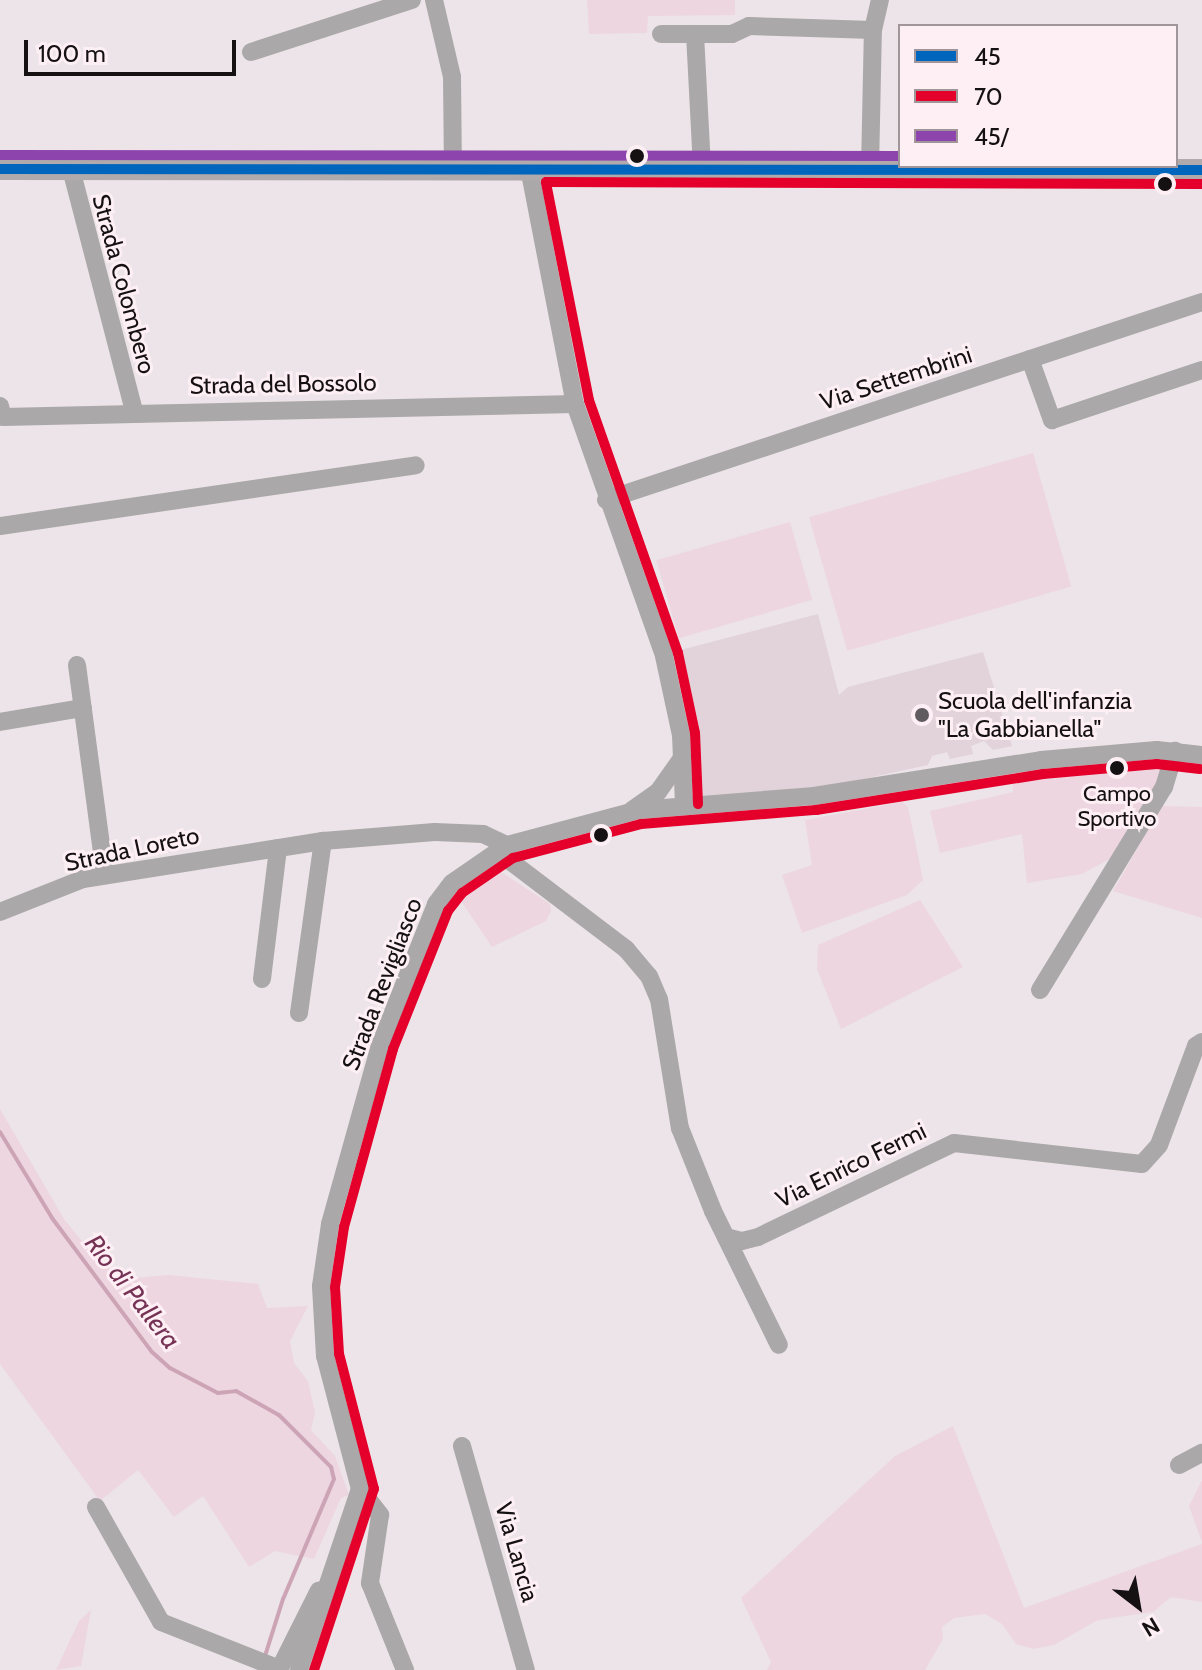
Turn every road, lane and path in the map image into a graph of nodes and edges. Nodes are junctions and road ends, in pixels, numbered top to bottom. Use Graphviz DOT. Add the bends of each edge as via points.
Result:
graph roads {
  1 [pos="412,0"];
  2 [pos="434,0"];
  3 [pos="880,0"];
  4 [pos="873,30"];
  5 [pos="661,34"];
  6 [pos="695,34"];
  7 [pos="251,52"];
  8 [pos="702,167"];
  9 [pos="529,168"];
  10 [pos="0,169"];
  11 [pos="71,169"];
  12 [pos="453,169"];
  13 [pos="870,169"];
  14 [pos="1201,175"];
  15 [pos="1202,302"];
  16 [pos="1030,359"];
  17 [pos="1202,370"];
  18 [pos="575,404"];
  19 [pos="0,406"];
  20 [pos="134,411"];
  21 [pos="416,465"];
  22 [pos="606,500"];
  23 [pos="0,526"];
  24 [pos="77,665"];
  25 [pos="83,708"];
  26 [pos="0,722"];
  27 [pos="1175,751"];
  28 [pos="1202,755"];
  29 [pos="682,758"];
  30 [pos="684,805"];
  31 [pos="626,813"];
  32 [pos="323,841"];
  33 [pos="507,845"];
  34 [pos="278,848"];
  35 [pos="105,875"];
  36 [pos="0,912"];
  37 [pos="262,979"];
  38 [pos="1040,990"];
  39 [pos="299,1013"];
  40 [pos="1202,1042"];
  41 [pos="726,1237"];
  42 [pos="779,1345"];
  43 [pos="462,1446"];
  44 [pos="1202,1453"];
  45 [pos="1179,1465"];
  46 [pos="360,1489"];
  47 [pos="96,1507"];
  48 [pos="277,1666"];
  49 [pos="405,1670"];
  50 [pos="526,1670"];
  1 -- 7 [label="street"];
  2 -- 12 [label="street" via="452,77"];
  3 -- 4 [label="street"];
  4 -- 6 [label="street" via="749,26 732,34"];
  4 -- 13 [label="street"];
  5 -- 6 [label="street"];
  6 -- 8 [label="street"];
  8 -- 9 [label="main road"];
  8 -- 13 [label="main road"];
  9 -- 12 [label="main road"];
  9 -- 18 [label="street"];
  10 -- 11 [label="main road"];
  11 -- 12 [label="main road"];
  11 -- 20 [label="street, Strada Colombero"];
  13 -- 14 [label="main road"];
  15 -- 16 [label="street, Via Settembrini"];
  16 -- 17 [label="street" via="1052,420"];
  16 -- 22 [label="street, Via Settembrini"];
  18 -- 20 [label="street, Strada del Bossolo"];
  18 -- 22 [label="street"];
  19 -- 20 [label="street, Strada del Bossolo" via="3,417"];
  21 -- 23 [label="street"];
  22 -- 29 [label="street" via="664,656"];
  24 -- 25 [label="street"];
  25 -- 26 [label="street"];
  25 -- 35 [label="street"];
  27 -- 28 [label="street, Strada Revigliasco"];
  27 -- 30 [label="street, Strada Revigliasco" via="1041,760 814,796"];
  27 -- 38 [label="street" via="1164,787"];
  29 -- 30 [label="street"];
  29 -- 31 [label="street" via="658,792"];
  30 -- 31 [label="street, Strada Revigliasco"];
  31 -- 33 [label="street, Strada Revigliasco"];
  32 -- 33 [label="street, Strada Loreto" via="422,832 483,834"];
  32 -- 34 [label="street, Strada Loreto"];
  32 -- 39 [label="street"];
  33 -- 41 [label="street" via="510,861 626,949 649,976 659,999 680,1128"];
  33 -- 46 [label="street, Strada Revigliasco" via="452,883 436,904 380,1045 330,1224 321,1286 325,1356"];
  34 -- 35 [label="street, Strada Loreto"];
  34 -- 37 [label="street"];
  35 -- 36 [label="street, Strada Loreto"];
  40 -- 41 [label="street, Via Enrico Fermi" via="1159,1145 1142,1164 954,1143 758,1237"];
  41 -- 42 [label="street"];
  43 -- 50 [label="street, Via Lancia"];
  44 -- 45 [label="street"];
  46 -- 48 [label="street" via="334,1573"];
  46 -- 49 [label="street" via="380,1515 370,1583"];
  47 -- 48 [label="street" via="161,1622"];
}
